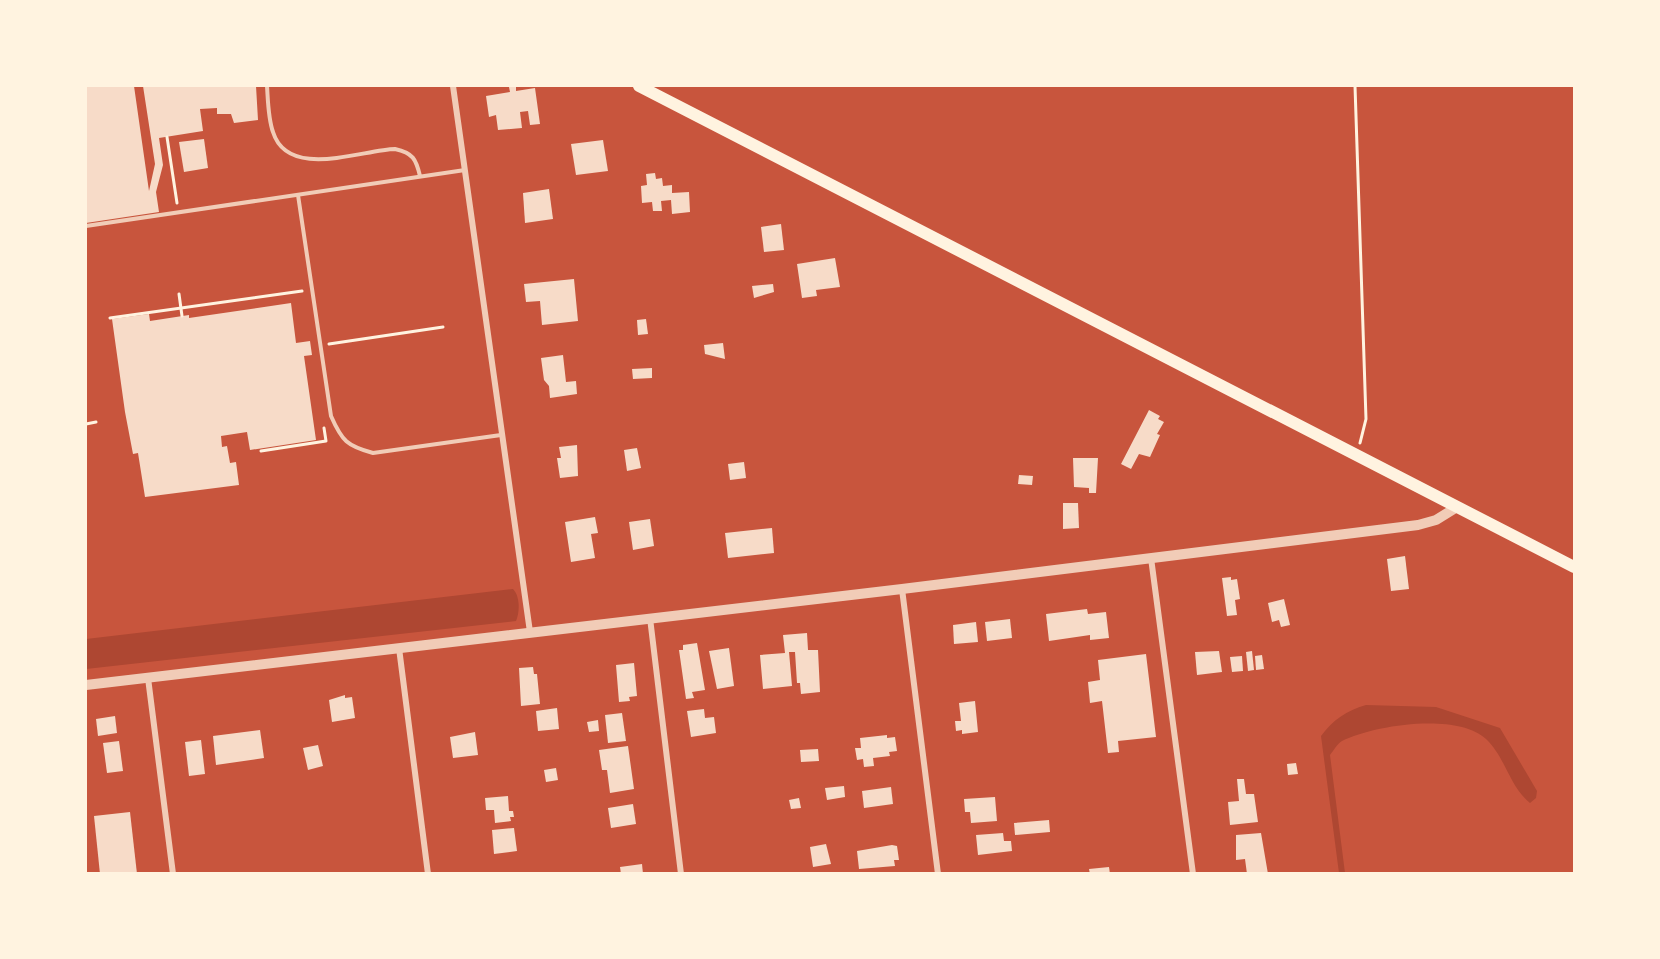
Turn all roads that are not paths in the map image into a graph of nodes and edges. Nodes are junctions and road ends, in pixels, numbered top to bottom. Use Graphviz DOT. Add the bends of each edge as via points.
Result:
graph roads {
  1 [pos="267,86"];
  2 [pos="453,86"];
  3 [pos="639,86"];
  4 [pos="465,170"];
  5 [pos="420,176"];
  6 [pos="298,195"];
  7 [pos="86,226"];
  8 [pos="502,435"];
  9 [pos="1457,507"];
  10 [pos="1151,558"];
  11 [pos="1575,567"];
  12 [pos="902,589"];
  13 [pos="650,618"];
  14 [pos="530,632"];
  15 [pos="399,648"];
  16 [pos="148,678"];
  17 [pos="86,685"];
  18 [pos="173,873"];
  19 [pos="428,873"];
  20 [pos="681,873"];
  21 [pos="938,873"];
  22 [pos="1193,873"];
  1 -- 5 [label="lane" via="273,133 290,153 299,158 320,159 395,149 416,159"];
  2 -- 4 [label="street"];
  3 -- 9 [label="main road"];
  4 -- 5 [label="lane"];
  4 -- 8 [label="street"];
  5 -- 6 [label="lane"];
  6 -- 7 [label="lane"];
  6 -- 8 [label="lane" via="331,416 340,437 354,448 373,453"];
  8 -- 14 [label="street"];
  9 -- 10 [label="street" via="1436,520 1418,525"];
  9 -- 11 [label="main road"];
  10 -- 12 [label="street"];
  10 -- 22 [label="street"];
  12 -- 13 [label="street"];
  12 -- 21 [label="street"];
  13 -- 14 [label="street"];
  13 -- 20 [label="street"];
  14 -- 15 [label="street"];
  15 -- 16 [label="street"];
  15 -- 19 [label="street"];
  16 -- 17 [label="street"];
  16 -- 18 [label="street"];
}
